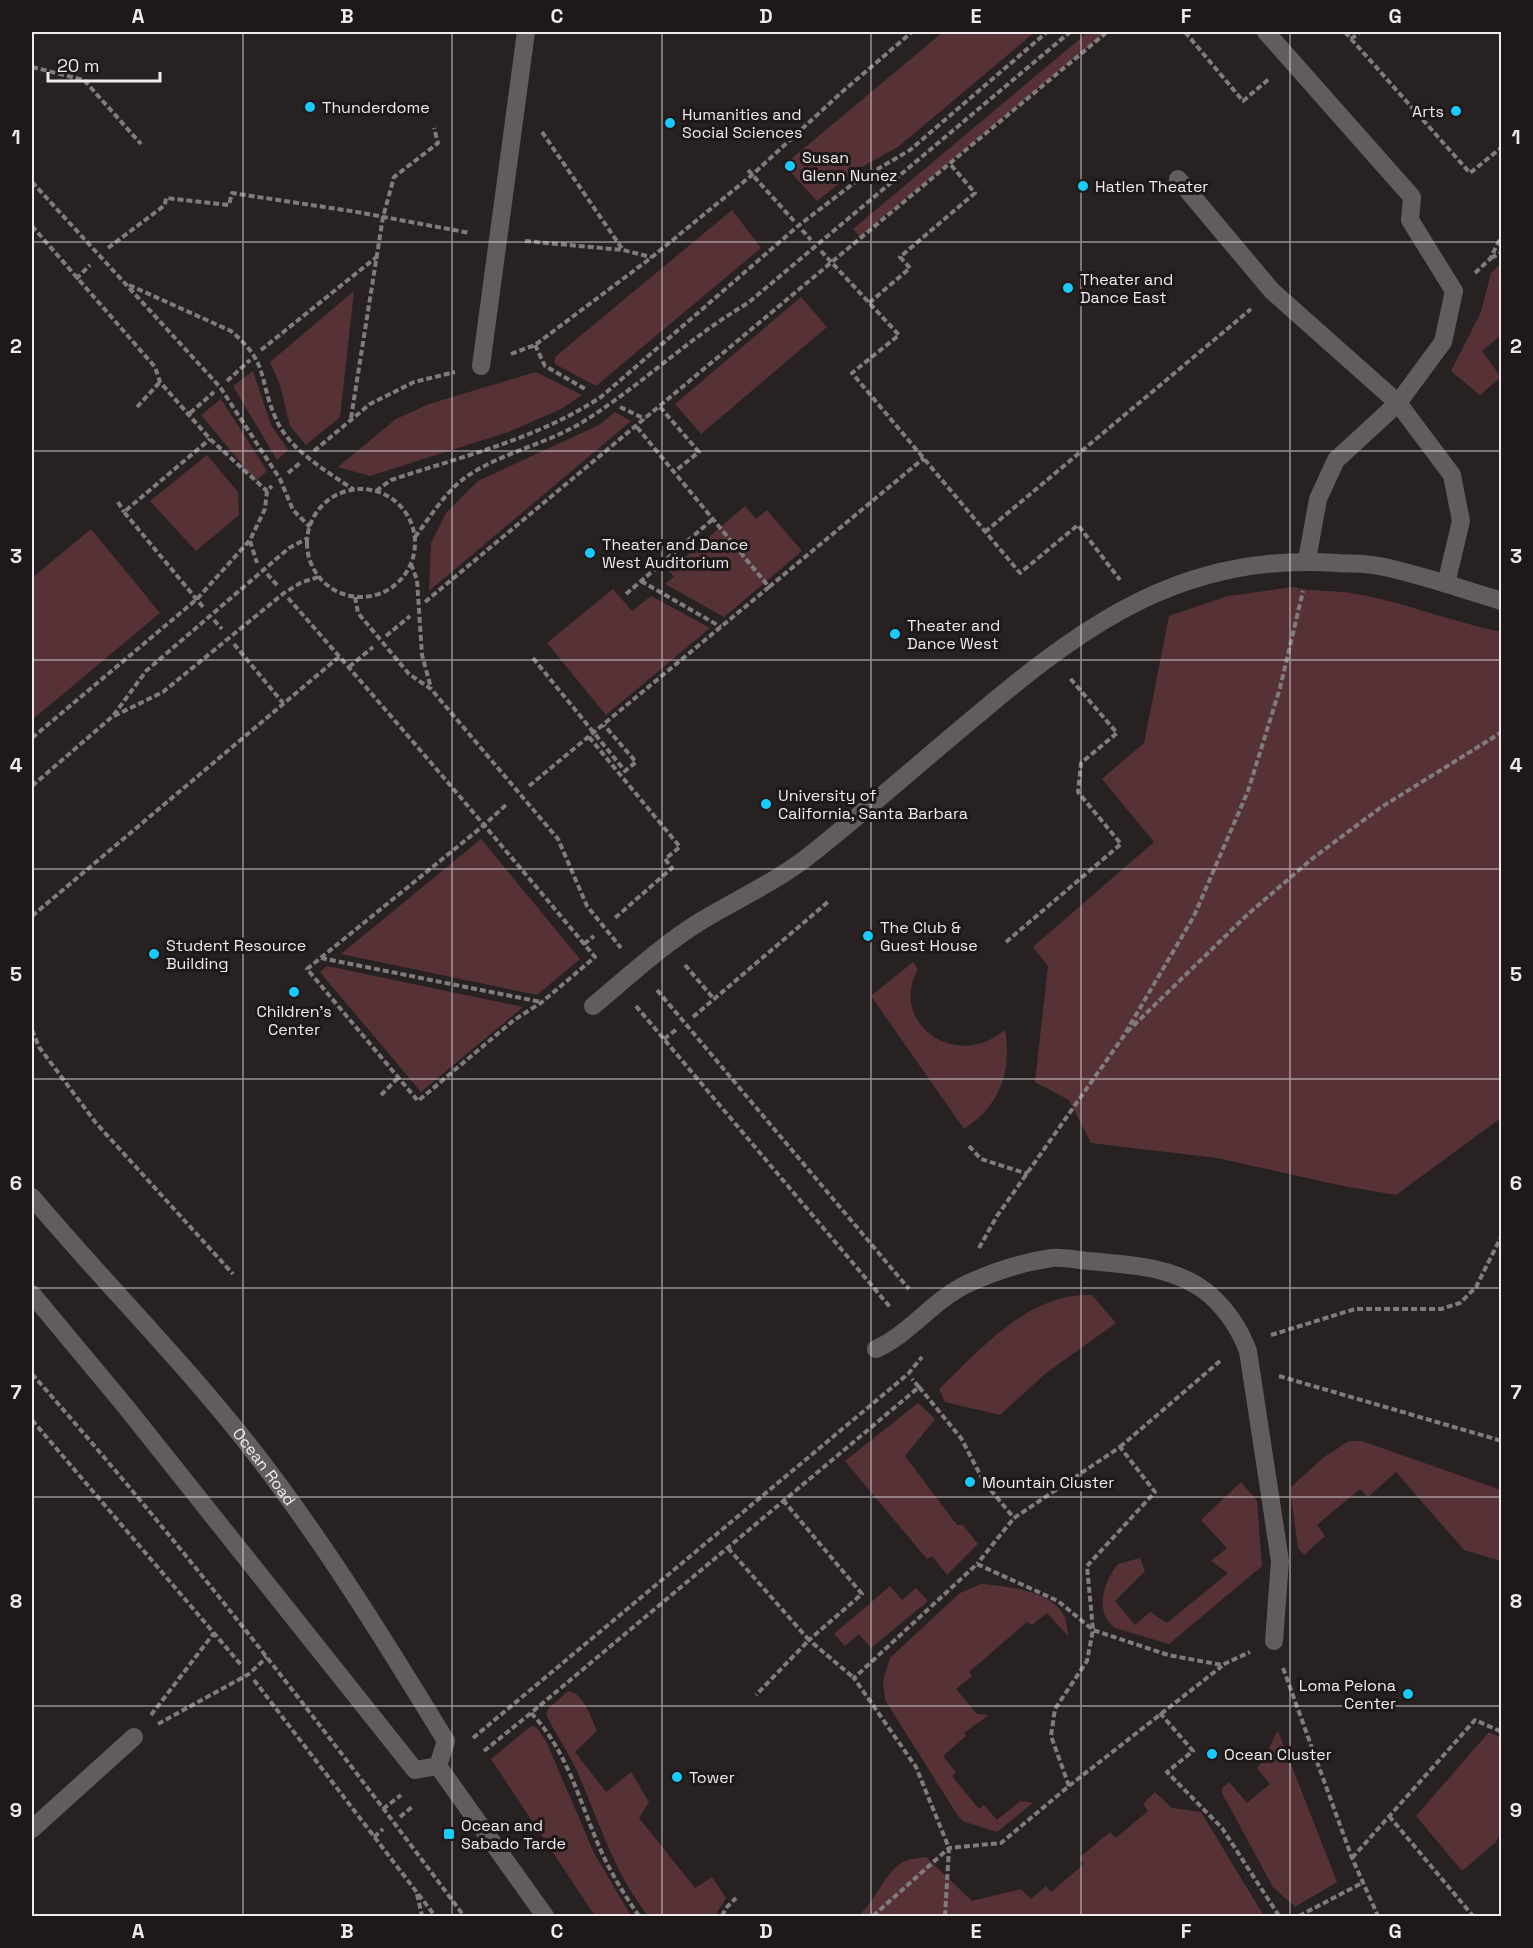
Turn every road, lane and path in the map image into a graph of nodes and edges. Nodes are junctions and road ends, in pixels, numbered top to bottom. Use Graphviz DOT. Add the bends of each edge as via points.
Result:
graph roads {
  1 [pos="526,32"];
  2 [pos="912,32"];
  3 [pos="1047,32"];
  4 [pos="1070,32"];
  5 [pos="1107,32"];
  6 [pos="1185,32"];
  7 [pos="1266,32"];
  8 [pos="1345,32"];
  9 [pos="1360,32"];
  10 [pos="1352,39"];
  11 [pos="32,67"];
  12 [pos="1264,84"];
  13 [pos="434,128"];
  14 [pos="548,141"];
  15 [pos="141,144"];
  16 [pos="1502,147"];
  17 [pos="951,165"];
  18 [pos="748,170"];
  19 [pos="752,175"];
  20 [pos="1178,179"];
  21 [pos="32,182"];
  22 [pos="383,217"];
  23 [pos="794,221"];
  24 [pos="32,226"];
  25 [pos="802,230"];
  26 [pos="1502,235"];
  27 [pos="505,239"];
  28 [pos="811,240"];
  29 [pos="108,248"];
  30 [pos="623,250"];
  31 [pos="820,251"];
  32 [pos="1502,252"];
  33 [pos="379,255"];
  34 [pos="652,257"];
  35 [pos="1490,259"];
  36 [pos="830,261"];
  37 [pos="90,265"];
  38 [pos="76,279"];
  39 [pos="125,284"];
  40 [pos="1272,291"];
  41 [pos="1454,291"];
  42 [pos="869,303"];
  43 [pos="535,345"];
  44 [pos="261,350"];
  45 [pos="250,360"];
  46 [pos="481,366"];
  47 [pos="226,381"];
  48 [pos="160,382"];
  49 [pos="587,390"];
  50 [pos="214,392"];
  51 [pos="1398,403"];
  52 [pos="137,407"];
  53 [pos="620,407"];
  54 [pos="660,407"];
  55 [pos="190,413"];
  56 [pos="351,419"];
  57 [pos="645,419"];
  58 [pos="636,426"];
  59 [pos="210,438"];
  60 [pos="314,451"];
  61 [pos="924,458"];
  62 [pos="300,463"];
  63 [pos="674,472"];
  64 [pos="288,473"];
  65 [pos="272,486"];
  66 [pos="355,490"];
  67 [pos="267,491"];
  68 [pos="376,491"];
  69 [pos="118,502"];
  70 [pos="124,512"];
  71 [pos="713,519"];
  72 [pos="310,527"];
  73 [pos="985,532"];
  74 [pos="415,537"];
  75 [pos="308,538"];
  76 [pos="250,540"];
  77 [pos="1307,561"];
  78 [pos="257,563"];
  79 [pos="411,564"];
  80 [pos="1115,572"];
  81 [pos="267,574"];
  82 [pos="319,577"];
  83 [pos="641,581"];
  84 [pos="1446,584"];
  85 [pos="278,586"];
  86 [pos="769,587"];
  87 [pos="626,594"];
  88 [pos="355,597"];
  89 [pos="288,598"];
  90 [pos="197,599"];
  91 [pos="1502,601"];
  92 [pos="425,602"];
  93 [pos="203,607"];
  94 [pos="410,616"];
  95 [pos="214,620"];
  96 [pos="721,627"];
  97 [pos="222,629"];
  98 [pos="387,636"];
  99 [pos="234,644"];
  100 [pos="373,647"];
  101 [pos="340,656"];
  102 [pos="533,658"];
  103 [pos="349,667"];
  104 [pos="1059,684"];
  105 [pos="431,689"];
  106 [pos="284,703"];
  107 [pos="113,716"];
  108 [pos="604,725"];
  109 [pos="1502,732"];
  110 [pos="594,734"];
  111 [pos="589,737"];
  112 [pos="32,738"];
  113 [pos="32,786"];
  114 [pos="529,786"];
  115 [pos="508,803"];
  116 [pos="483,826"];
  117 [pos="828,901"];
  118 [pos="32,916"];
  119 [pos="615,918"];
  120 [pos="594,936"];
  121 [pos="1006,942"];
  122 [pos="584,944"];
  123 [pos="621,947"];
  124 [pos="321,958"];
  125 [pos="695,958"];
  126 [pos="685,965"];
  127 [pos="678,971"];
  128 [pos="663,983"];
  129 [pos="651,984"];
  130 [pos="656,989"];
  131 [pos="649,995"];
  132 [pos="714,999"];
  133 [pos="642,1000"];
  134 [pos="542,1002"];
  135 [pos="593,1006"];
  136 [pos="693,1017"];
  137 [pos="676,1029"];
  138 [pos="32,1030"];
  139 [pos="1123,1037"];
  140 [pos="664,1039"];
  141 [pos="398,1078"];
  142 [pos="381,1095"];
  143 [pos="969,1146"];
  144 [pos="1028,1174"];
  145 [pos="32,1197"];
  146 [pos="997,1216"];
  147 [pos="1502,1234"];
  148 [pos="233,1274"];
  149 [pos="32,1294"];
  150 [pos="928,1311"];
  151 [pos="890,1317"];
  152 [pos="1280,1331"];
  153 [pos="1244,1341"];
  154 [pos="876,1349"];
  155 [pos="32,1374"];
  156 [pos="1251,1378"];
  157 [pos="912,1379"];
  158 [pos="919,1387"];
  159 [pos="32,1420"];
  160 [pos="1502,1441"];
  161 [pos="1120,1447"];
  162 [pos="783,1500"];
  163 [pos="1014,1518"];
  164 [pos="728,1548"];
  165 [pos="977,1564"];
  166 [pos="1093,1630"];
  167 [pos="214,1634"];
  168 [pos="810,1640"];
  169 [pos="1274,1641"];
  170 [pos="267,1657"];
  171 [pos="1222,1665"];
  172 [pos="242,1666"];
  173 [pos="854,1678"];
  174 [pos="254,1680"];
  175 [pos="756,1695"];
  176 [pos="531,1713"];
  177 [pos="1160,1713"];
  178 [pos="1502,1732"];
  179 [pos="134,1737"];
  180 [pos="474,1738"];
  181 [pos="484,1751"];
  182 [pos="438,1766"];
  183 [pos="1069,1786"];
  184 [pos="403,1794"];
  185 [pos="412,1807"];
  186 [pos="383,1809"];
  187 [pos="1389,1816"];
  188 [pos="400,1817"];
  189 [pos="32,1828"];
  190 [pos="383,1829"];
  191 [pos="374,1837"];
  192 [pos="949,1848"];
  193 [pos="1352,1857"];
  194 [pos="1362,1883"];
  195 [pos="417,1892"];
  196 [pos="736,1898"];
  197 [pos="422,1917"];
  198 [pos="435,1917"];
  199 [pos="464,1917"];
  200 [pos="545,1917"];
  201 [pos="639,1917"];
  202 [pos="722,1917"];
  203 [pos="873,1917"];
  204 [pos="945,1917"];
  205 [pos="1279,1917"];
  206 [pos="1299,1917"];
  207 [pos="1378,1917"];
  208 [pos="1473,1917"];
  1 -- 27 [label="street"];
  2 -- 19 [label="path"];
  3 -- 68 [label="path" via="910,150 854,183 798,226 601,397 538,432 391,480"];
  4 -- 74 [label="path" via="748,303 696,335 585,421 469,475 449,493"];
  5 -- 17 [label="path"];
  6 -- 12 [label="path" via="1243,101"];
  7 -- 41 [label="street" via="1412,197 1410,220"];
  8 -- 10 [label="path"];
  9 -- 10 [label="path"];
  10 -- 16 [label="path" via="1470,174"];
  11 -- 15 [label="path" via="84,80"];
  13 -- 22 [label="path" via="438,143 394,177"];
  14 -- 30 [label="path"];
  17 -- 36 [label="path"];
  17 -- 42 [label="path" via="975,193 900,257 910,268"];
  18 -- 19 [label="path"];
  19 -- 23 [label="path"];
  19 -- 34 [label="path"];
  20 -- 40 [label="street"];
  21 -- 39 [label="path"];
  22 -- 27 [label="path"];
  22 -- 29 [label="path" via="232,194 230,205 166,198 165,205"];
  22 -- 33 [label="path"];
  24 -- 38 [label="path"];
  25 -- 28 [label="path"];
  26 -- 35 [label="path"];
  27 -- 30 [label="path"];
  27 -- 46 [label="street"];
  30 -- 34 [label="path"];
  31 -- 36 [label="path"];
  32 -- 35 [label="path"];
  33 -- 44 [label="path"];
  33 -- 56 [label="path"];
  34 -- 43 [label="path"];
  35 -- 41 [label="path"];
  36 -- 42 [label="path"];
  36 -- 54 [label="path"];
  37 -- 38 [label="path"];
  38 -- 48 [label="path" via="155,367"];
  39 -- 66 [label="path" via="231,331 245,343 255,355 276,419 289,438 323,469"];
  39 -- 72 [label="path" via="220,387 280,479 293,510"];
  40 -- 51 [label="street"];
  40 -- 73 [label="path"];
  41 -- 51 [label="street" via="1443,342"];
  42 -- 61 [label="path" via="899,335 852,373"];
  43 -- 46 [label="path"];
  43 -- 49 [label="path" via="545,366"];
  45 -- 47 [label="path"];
  46 -- 56 [label="path" via="414,382 369,404"];
  48 -- 52 [label="path"];
  48 -- 55 [label="path"];
  50 -- 55 [label="path"];
  51 -- 77 [label="street" via="1336,460 1318,499"];
  51 -- 84 [label="street" via="1452,475 1461,521"];
  53 -- 57 [label="path"];
  54 -- 57 [label="path"];
  54 -- 63 [label="path" via="699,452"];
  55 -- 59 [label="path"];
  56 -- 60 [label="path"];
  57 -- 58 [label="path"];
  58 -- 63 [label="path"];
  58 -- 92 [label="path"];
  59 -- 67 [label="path"];
  59 -- 70 [label="path"];
  61 -- 73 [label="path"];
  61 -- 86 [label="path"];
  62 -- 64 [label="path"];
  63 -- 71 [label="path"];
  65 -- 67 [label="path"];
  66 -- 68 [label="path"];
  66 -- 72 [label="path" via="329,501"];
  67 -- 76 [label="path" via="265,509"];
  68 -- 74 [label="path" via="398,504 411,522"];
  69 -- 70 [label="path"];
  70 -- 90 [label="path"];
  71 -- 83 [label="path"];
  71 -- 86 [label="path"];
  72 -- 75 [label="path"];
  73 -- 80 [label="path" via="1020,573 1078,525"];
  74 -- 79 [label="path"];
  75 -- 82 [label="path" via="309,556"];
  75 -- 107 [label="path" via="289,548 146,671"];
  76 -- 78 [label="path"];
  76 -- 90 [label="path"];
  77 -- 84 [label="street" via="1377,566"];
  77 -- 135 [label="street" via="1268,563 1183,581 1131,603 1091,627 1038,663 808,856 677,937"];
  77 -- 139 [label="path" via="1296,626 1248,790 1194,916"];
  79 -- 88 [label="path" via="389,590"];
  79 -- 105 [label="path" via="417,580 422,655"];
  81 -- 85 [label="path"];
  82 -- 88 [label="path" via="332,589"];
  82 -- 107 [label="path" via="284,593 164,692"];
  83 -- 87 [label="path"];
  83 -- 96 [label="path"];
  84 -- 91 [label="street"];
  86 -- 96 [label="path"];
  88 -- 105 [label="path" via="358,614 410,674"];
  89 -- 101 [label="path"];
  90 -- 93 [label="path"];
  90 -- 112 [label="path"];
  94 -- 98 [label="path"];
  95 -- 97 [label="path"];
  96 -- 108 [label="path"];
  99 -- 106 [label="path"];
  100 -- 103 [label="path"];
  101 -- 103 [label="path"];
  101 -- 106 [label="path"];
  102 -- 110 [label="path"];
  103 -- 116 [label="path"];
  104 -- 121 [label="path" via="1068,676 1117,733 1081,764 1078,792 1121,844"];
  105 -- 123 [label="path" via="558,839 587,906"];
  106 -- 118 [label="path"];
  107 -- 113 [label="path"];
  108 -- 110 [label="path"];
  108 -- 110 [label="path" via="636,762 631,767 626,771"];
  109 -- 139 [label="path" via="1380,808 1312,858 1247,915"];
  110 -- 111 [label="path"];
  111 -- 114 [label="path"];
  111 -- 119 [label="path" via="680,847 665,859 672,868"];
  115 -- 116 [label="path"];
  116 -- 122 [label="path"];
  116 -- 124 [label="path"];
  117 -- 132 [label="path"];
  120 -- 122 [label="path"];
  122 -- 134 [label="path" via="595,957"];
  124 -- 134 [label="path"];
  124 -- 141 [label="path" via="307,969"];
  125 -- 126 [label="path"];
  126 -- 127 [label="path"];
  126 -- 132 [label="path"];
  128 -- 130 [label="path"];
  129 -- 130 [label="path"];
  130 -- 131 [label="path"];
  130 -- 150 [label="path"];
  132 -- 136 [label="path"];
  133 -- 140 [label="path" via="635,1006"];
  134 -- 141 [label="path" via="514,1020 418,1101"];
  137 -- 140 [label="path"];
  138 -- 148 [label="path" via="39,1047 96,1123"];
  139 -- 144 [label="path"];
  140 -- 151 [label="path" via="890,1307"];
  141 -- 142 [label="path"];
  143 -- 144 [label="path" via="981,1159"];
  144 -- 146 [label="path"];
  145 -- 182 [label="street, Ocean Road" via="179,1361 261,1461 376,1626 446,1742"];
  147 -- 152 [label="path" via="1476,1287 1460,1303 1441,1309 1355,1309"];
  149 -- 182 [label="street" via="415,1770"];
  150 -- 153 [label="street" via="966,1283 1007,1268 1054,1258 1142,1266 1180,1276 1209,1294 1233,1320"];
  150 -- 154 [label="street" via="899,1337"];
  150 -- 180 [label="path" via="931,1330 927,1350 908,1374"];
  153 -- 156 [label="street"];
  153 -- 161 [label="path"];
  155 -- 170 [label="path" via="106,1458"];
  156 -- 160 [label="path" via="1289,1378"];
  156 -- 169 [label="street" via="1280,1561"];
  157 -- 158 [label="path"];
  158 -- 162 [label="path"];
  158 -- 163 [label="path" via="961,1438 984,1482"];
  159 -- 167 [label="path"];
  161 -- 163 [label="path"];
  161 -- 166 [label="path" via="1155,1492 1087,1566"];
  162 -- 164 [label="path"];
  162 -- 168 [label="path" via="862,1594"];
  163 -- 165 [label="path"];
  164 -- 168 [label="path"];
  164 -- 176 [label="path"];
  165 -- 166 [label="path" via="1058,1601"];
  165 -- 173 [label="path"];
  166 -- 171 [label="path" via="1168,1655"];
  166 -- 183 [label="path" via="1087,1661 1055,1709 1051,1736"];
  167 -- 172 [label="path"];
  167 -- 179 [label="path"];
  168 -- 173 [label="path"];
  168 -- 175 [label="path"];
  169 -- 171 [label="path"];
  169 -- 193 [label="path"];
  170 -- 179 [label="path" via="249,1674"];
  170 -- 186 [label="path"];
  171 -- 177 [label="path"];
  173 -- 192 [label="path" via="916,1767"];
  174 -- 191 [label="path"];
  176 -- 181 [label="path"];
  176 -- 201 [label="path" via="544,1726 571,1773 615,1880"];
  177 -- 183 [label="path"];
  177 -- 205 [label="path" via="1193,1750 1167,1772 1222,1828"];
  178 -- 187 [label="path" via="1475,1720"];
  179 -- 189 [label="street"];
  182 -- 200 [label="street"];
  183 -- 192 [label="path" via="1001,1843"];
  184 -- 186 [label="path"];
  185 -- 188 [label="path"];
  186 -- 199 [label="path"];
  187 -- 193 [label="path"];
  187 -- 208 [label="path"];
  190 -- 191 [label="path"];
  191 -- 195 [label="path"];
  192 -- 203 [label="path"];
  192 -- 204 [label="path"];
  193 -- 194 [label="path"];
  194 -- 206 [label="path"];
  194 -- 207 [label="path"];
  195 -- 197 [label="path"];
  195 -- 198 [label="path"];
  196 -- 202 [label="path"];
}
